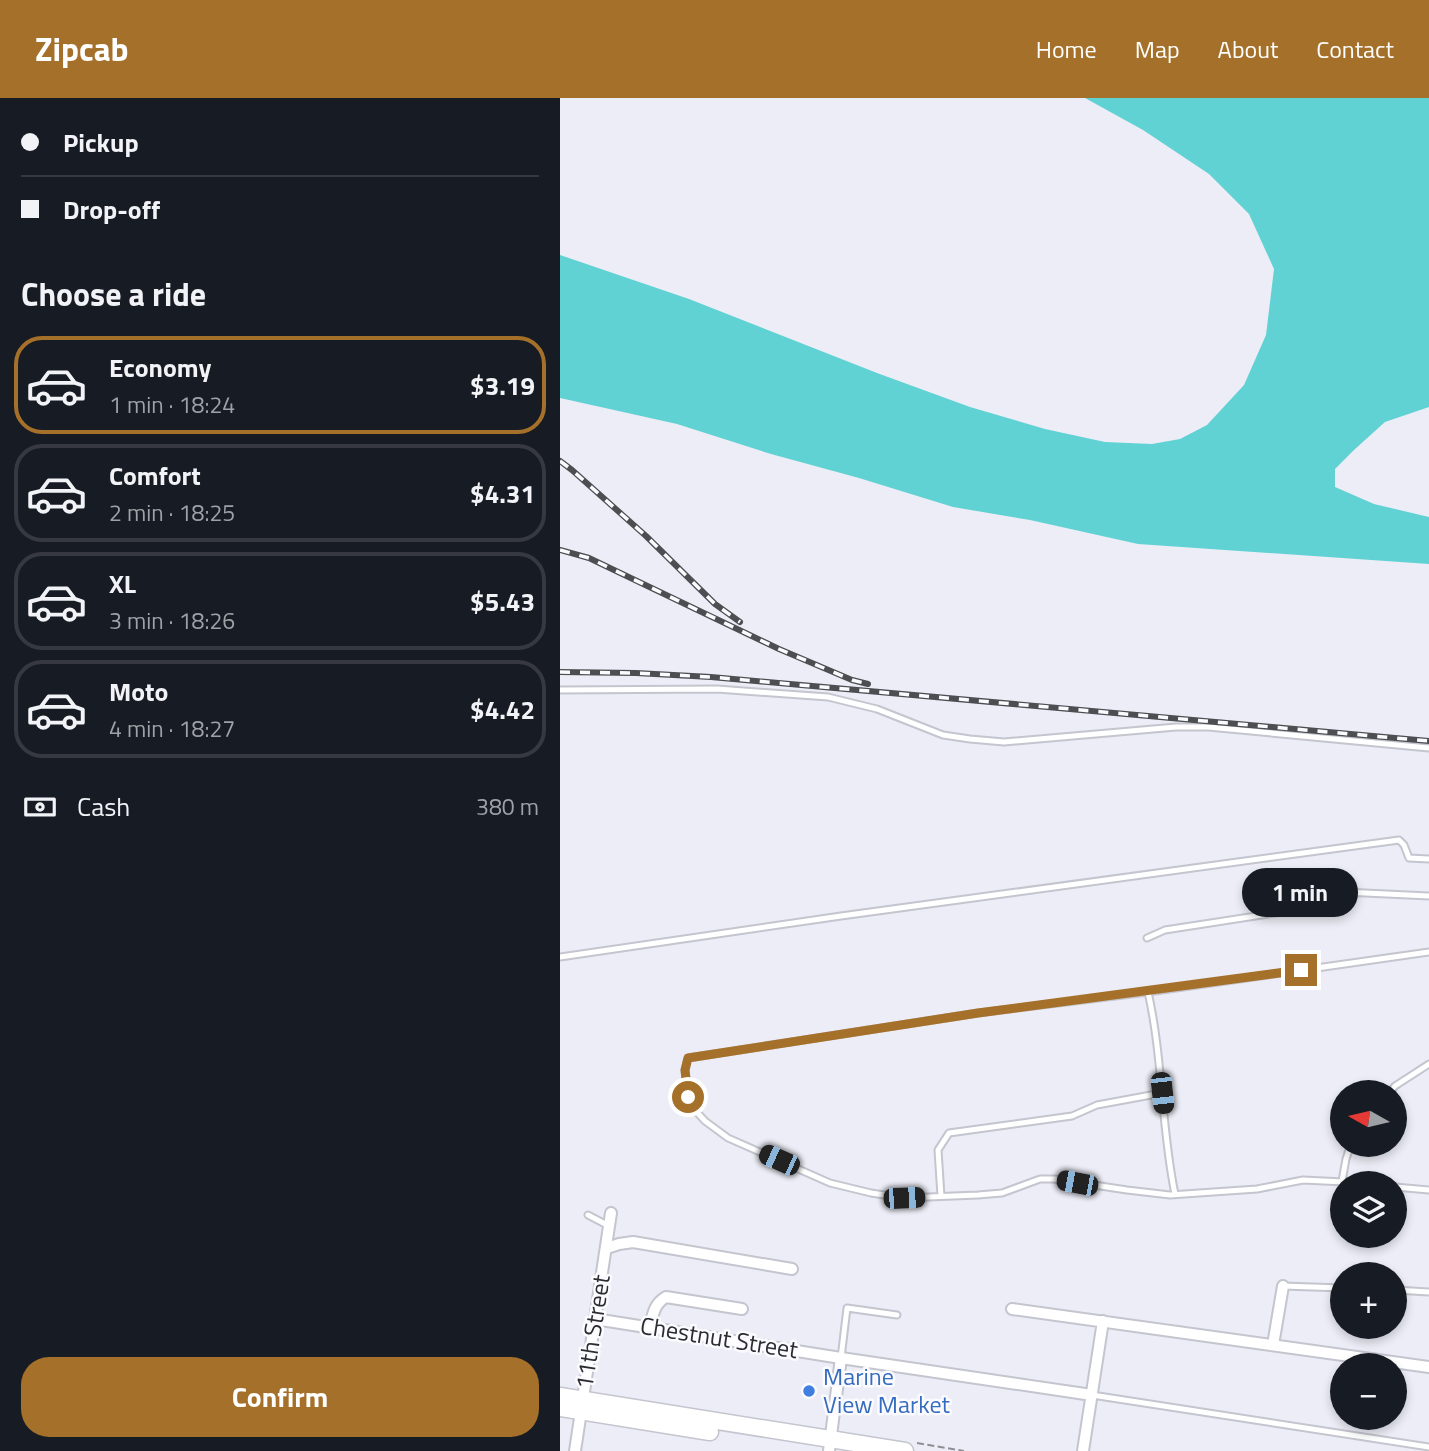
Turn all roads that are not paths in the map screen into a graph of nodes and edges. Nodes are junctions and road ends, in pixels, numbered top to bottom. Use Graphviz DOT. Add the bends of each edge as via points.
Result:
graph roads {
  1 [pos="560,690"];
  2 [pos="1429,748"];
  3 [pos="1429,859"];
  4 [pos="1429,896"];
  5 [pos="1147,938"];
  6 [pos="1429,951"];
  7 [pos="560,957"];
  8 [pos="1148,992"];
  9 [pos="1429,1064"];
  10 [pos="1404,1080"];
  11 [pos="1162,1093"];
  12 [pos="1330,1181"];
  13 [pos="1407,1188"];
  14 [pos="1429,1190"];
  15 [pos="1175,1195"];
  16 [pos="941,1196"];
  17 [pos="611,1213"];
  18 [pos="588,1215"];
  19 [pos="609,1226"];
  20 [pos="607,1248"];
  21 [pos="792,1269"];
  22 [pos="1283,1286"];
  23 [pos="1330,1288"];
  24 [pos="1407,1291"];
  25 [pos="1429,1292"];
  26 [pos="1012,1308"];
  27 [pos="742,1309"];
  28 [pos="897,1315"];
  29 [pos="596,1318"];
  30 [pos="1103,1321"];
  31 [pos="650,1327"];
  32 [pos="1273,1345"];
  33 [pos="841,1358"];
  34 [pos="1429,1367"];
  35 [pos="1092,1395"];
  36 [pos="560,1396"];
  37 [pos="581,1406"];
  38 [pos="560,1408"];
  39 [pos="1429,1447"];
  40 [pos="831,1448"];
  41 [pos="575,1451"];
  42 [pos="905,1451"];
  43 [pos="1083,1451"];
  1 -- 2 [label="lane" via="717,689 828,697 877,709 943,735 1004,742 1208,727"];
  3 -- 7 [label="lane" via="1409,858 1399,840"];
  4 -- 5 [label="lane" via="1344,892 1313,910 1165,930"];
  6 -- 8 [label="lane"];
  8 -- 11 [label="lane"];
  8 -- 16 [label="lane" via="688,1058 686,1087 693,1108 728,1138 830,1183 904,1198"];
  9 -- 10 [label="lane"];
  11 -- 15 [label="lane"];
  11 -- 16 [label="lane" via="1097,1105 1072,1116 949,1133 938,1150"];
  12 -- 15 [label="lane"];
  13 -- 14 [label="lane"];
  15 -- 16 [label="lane" via="1054,1179 1002,1192"];
  17 -- 19 [label="street, 11th Street"];
  18 -- 19 [label="lane"];
  19 -- 20 [label="street, 11th Street"];
  20 -- 21 [label="street" via="640,1243"];
  20 -- 29 [label="street, 11th Street"];
  22 -- 23 [label="lane"];
  22 -- 32 [label="street"];
  24 -- 25 [label="lane"];
  26 -- 30 [label="street"];
  27 -- 31 [label="street" via="666,1297 654,1309"];
  28 -- 33 [label="lane" via="847,1308"];
  29 -- 31 [label="street, Chestnut Street"];
  29 -- 37 [label="street, 11th Street"];
  30 -- 32 [label="street"];
  30 -- 35 [label="street"];
  31 -- 33 [label="street, Chestnut Street"];
  32 -- 34 [label="street"];
  33 -- 35 [label="street, Chestnut Street"];
  33 -- 40 [label="street"];
  35 -- 39 [label="lane"];
  35 -- 43 [label="street"];
  36 -- 37 [label="main road"];
  37 -- 38 [label="main road"];
  37 -- 40 [label="main road"];
  37 -- 41 [label="street, 11th Street"];
  40 -- 42 [label="main road"];
}
